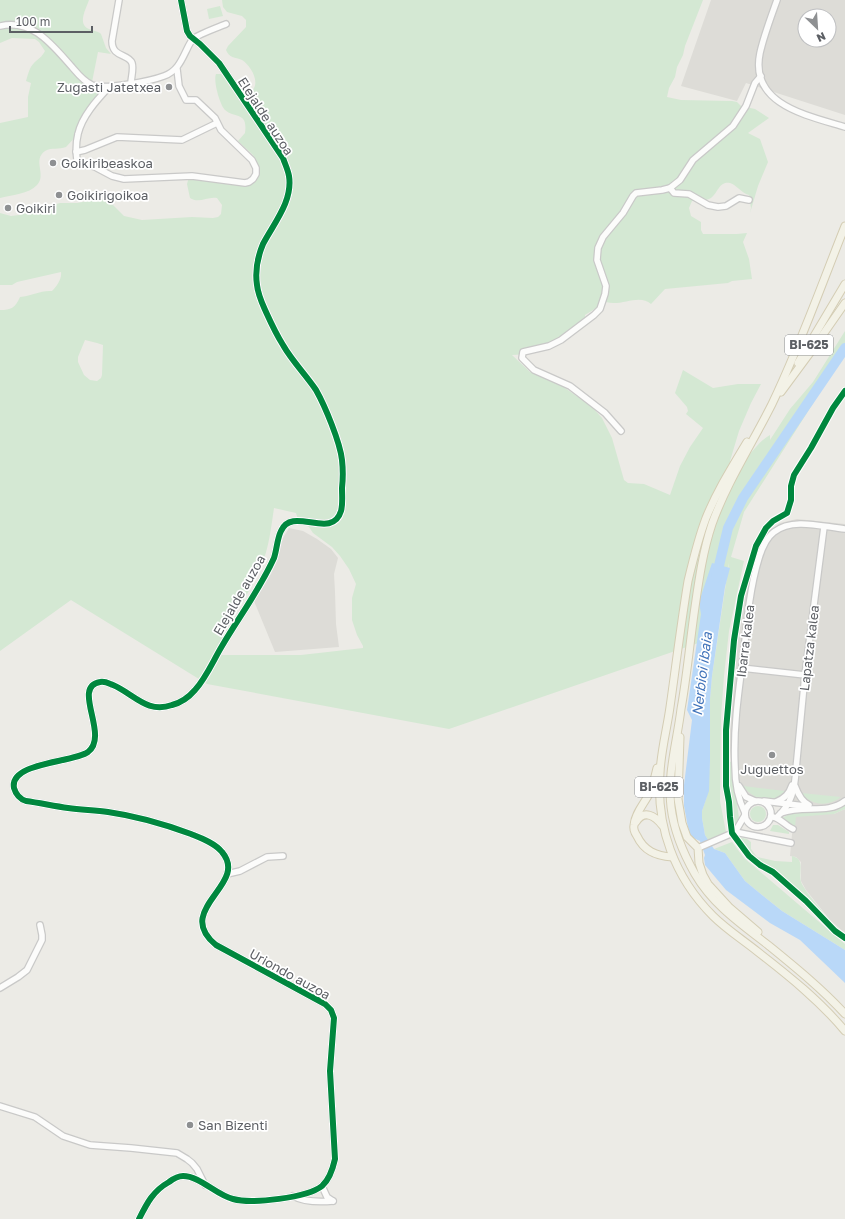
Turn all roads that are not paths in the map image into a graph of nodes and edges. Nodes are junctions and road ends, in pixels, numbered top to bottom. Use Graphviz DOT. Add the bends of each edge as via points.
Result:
graph roads {
  1 [pos="119,0"];
  2 [pos="181,0"];
  3 [pos="777,0"];
  4 [pos="226,24"];
  5 [pos="0,26"];
  6 [pos="193,38"];
  7 [pos="177,69"];
  8 [pos="761,76"];
  9 [pos="131,83"];
  10 [pos="109,87"];
  11 [pos="217,123"];
  12 [pos="845,127"];
  13 [pos="76,152"];
  14 [pos="670,188"];
  15 [pos="749,200"];
  16 [pos="845,226"];
  17 [pos="845,284"];
  18 [pos="845,303"];
  19 [pos="771,405"];
  20 [pos="621,431"];
  21 [pos="824,527"];
  22 [pos="845,529"];
  23 [pos="742,668"];
  24 [pos="805,675"];
  25 [pos="681,711"];
  26 [pos="663,746"];
  27 [pos="796,769"];
  28 [pos="737,782"];
  29 [pos="795,786"];
  30 [pos="755,801"];
  31 [pos="762,801"];
  32 [pos="845,801"];
  33 [pos="776,802"];
  34 [pos="789,803"];
  35 [pos="817,808"];
  36 [pos="745,814"];
  37 [pos="776,816"];
  38 [pos="662,824"];
  39 [pos="634,825"];
  40 [pos="758,827"];
  41 [pos="793,829"];
  42 [pos="738,832"];
  43 [pos="791,843"];
  44 [pos="698,848"];
  45 [pos="687,853"];
  46 [pos="283,856"];
  47 [pos="672,857"];
  48 [pos="227,874"];
  49 [pos="40,925"];
  50 [pos="808,978"];
  51 [pos="0,988"];
  52 [pos="845,1014"];
  53 [pos="845,1031"];
  54 [pos="0,1106"];
  55 [pos="205,1185"];
  56 [pos="322,1186"];
  57 [pos="293,1196"];
  58 [pos="139,1219"];
  1 -- 9 [label="street" via="112,47 115,52 131,62"];
  2 -- 6 [label="street, Elejalde auzoa" via="187,31"];
  3 -- 8 [label="street" via="760,54"];
  4 -- 6 [label="street"];
  5 -- 10 [label="street" via="20,25 36,32 51,44 84,81 94,86"];
  6 -- 7 [label="street"];
  6 -- 48 [label="street, Elejalde auzoa" via="219,63 283,158 289,175 289,193 260,253 256,274 257,287 283,346 316,390 332,426 342,461 341,512 338,517 323,525 296,520 289,522 281,530 275,555 267,571 195,691 175,704 155,708 104,681 92,685 88,696 96,739 90,751 77,757 26,770 17,776 14,782 16,795 26,801 108,812 179,830 204,840 222,851 228,863"];
  7 -- 9 [label="street" via="164,76"];
  7 -- 11 [label="street" via="179,86 186,100 196,100"];
  8 -- 12 [label="street" via="767,90 784,106"];
  8 -- 14 [label="street" via="733,126 693,160 680,180"];
  9 -- 10 [label="street"];
  10 -- 13 [label="street" via="88,112 80,127"];
  11 -- 13 [label="street" via="182,140 118,137"];
  11 -- 13 [label="street" via="252,160 256,174 249,182 192,176 124,179 80,163 76,160"];
  14 -- 15 [label="street" via="674,193 689,194 708,205 718,207 726,206 739,198"];
  14 -- 20 [label="street" via="636,193 603,237 598,248 597,260 606,286 600,309 561,340 549,346 523,352 522,358 534,370 570,386 605,413"];
  16 -- 19 [label="main road" via="801,340"];
  17 -- 19 [label="main road, BI-625"];
  18 -- 19 [label="main road"];
  19 -- 25 [label="main road, BI-625" via="731,481 712,525 698,584"];
  19 -- 26 [label="main road, BI-625" via="725,478 700,538 688,581"];
  21 -- 22 [label="street, Ibarra kalea"];
  21 -- 23 [label="street, Ibarra kalea" via="792,524 767,539 754,576"];
  21 -- 24 [label="street, Lapatza kalea"];
  23 -- 24 [label="street"];
  23 -- 28 [label="street, Ibarra kalea" via="735,731"];
  24 -- 27 [label="street, Lapatza kalea"];
  25 -- 44 [label="main road" via="678,799 687,837"];
  25 -- 50 [label="main road, BI-625" via="674,748 671,787 671,805 680,844 695,875 721,907"];
  26 -- 38 [label="main road, BI-625" via="659,787"];
  26 -- 39 [label="main road" via="649,793 636,816"];
  27 -- 29 [label="street"];
  27 -- 33 [label="street" via="789,793"];
  28 -- 30 [label="street, Ibarra kalea" via="743,794"];
  28 -- 36 [label="street, Ibarra kalea" via="738,798"];
  29 -- 34 [label="street"];
  29 -- 35 [label="street" via="805,804"];
  30 -- 31 [label="street"];
  30 -- 36 [label="street" via="748,806"];
  31 -- 33 [label="street"];
  31 -- 37 [label="street"];
  32 -- 35 [label="street" via="833,808"];
  33 -- 34 [label="street"];
  34 -- 35 [label="street"];
  34 -- 37 [label="street"];
  35 -- 37 [label="street" via="796,809"];
  36 -- 40 [label="street" via="748,822"];
  36 -- 42 [label="street"];
  37 -- 40 [label="street" via="767,824"];
  37 -- 41 [label="street"];
  38 -- 39 [label="main road" via="649,814 638,818"];
  38 -- 53 [label="main road, BI-625" via="669,848 686,880 712,915 800,987"];
  39 -- 47 [label="main road" via="635,833 644,848 654,854"];
  40 -- 42 [label="street"];
  42 -- 43 [label="street"];
  42 -- 44 [label="street"];
  44 -- 45 [label="main road"];
  44 -- 50 [label="main road" via="703,875 718,895"];
  46 -- 48 [label="street" via="267,857 240,871"];
  48 -- 56 [label="street, Uriondo auzoa" via="205,908 203,930 209,939 324,1004 331,1010 334,1018 330,1072 335,1159 332,1171"];
  49 -- 51 [label="street" via="42,940 27,970"];
  50 -- 52 [label="main road, BI-625"];
  54 -- 55 [label="street" via="35,1117 63,1136 90,1145 177,1154 192,1163"];
  55 -- 57 [label="street" via="232,1199 248,1201"];
  55 -- 58 [label="street" via="192,1178 177,1178 156,1191"];
  56 -- 57 [label="street" via="312,1192"];
  56 -- 57 [label="street" via="327,1198 333,1201 299,1199"];
}
